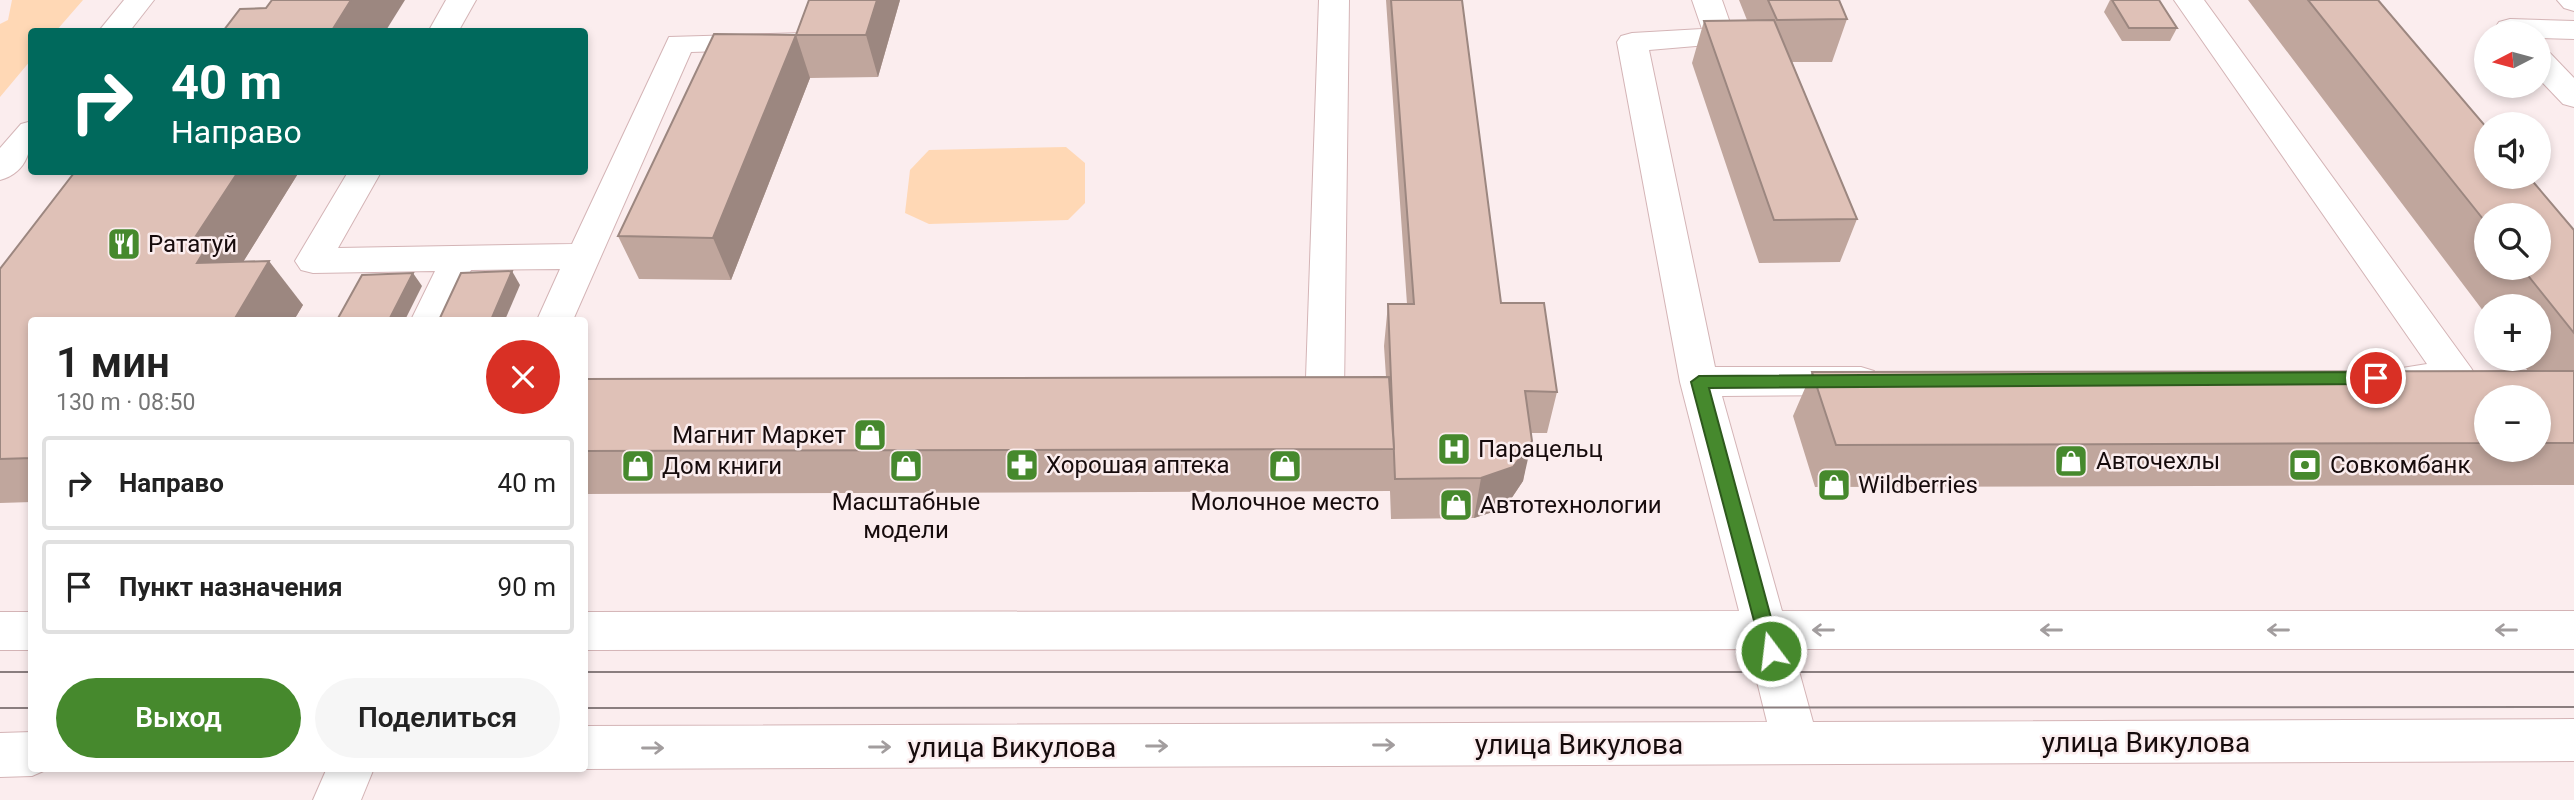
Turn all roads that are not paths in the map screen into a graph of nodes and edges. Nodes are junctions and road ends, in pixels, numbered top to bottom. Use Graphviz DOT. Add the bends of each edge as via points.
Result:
graph roads {
  1 [pos="139,0"];
  2 [pos="461,0"];
  3 [pos="829,0"];
  4 [pos="1334,0"];
  5 [pos="1707,0"];
  6 [pos="2189,0"];
  7 [pos="116,28"];
  8 [pos="445,28"];
  9 [pos="2552,29"];
  10 [pos="2574,30"];
  11 [pos="2552,74"];
  12 [pos="2574,97"];
  13 [pos="28,136"];
  14 [pos="0,169"];
  15 [pos="362,175"];
  16 [pos="584,256"];
  17 [pos="459,258"];
  18 [pos="430,317"];
  19 [pos="556,317"];
  20 [pos="2389,378"];
  21 [pos="1892,381"];
  22 [pos="1699,382"];
  23 [pos="1255,393"];
  24 [pos="1765,630"];
  25 [pos="2574,630"];
  26 [pos="0,631"];
  27 [pos="28,631"];
  28 [pos="588,631"];
  29 [pos="2574,740"];
  30 [pos="1796,743"];
  31 [pos="588,748"];
  32 [pos="28,754"];
  33 [pos="0,755"];
  34 [pos="349,772"];
  35 [pos="337,800"];
  1 -- 7 [label="street"];
  2 -- 8 [label="street"];
  3 -- 16 [label="street" via="815,42 680,43"];
  4 -- 23 [label="street" via="1325,393"];
  5 -- 22 [label="street" via="1720,37 1632,42"];
  6 -- 20 [label="street" via="2458,377"];
  9 -- 10 [label="street"];
  11 -- 12 [label="street"];
  13 -- 14 [label="street"];
  15 -- 17 [label="street" via="313,261"];
  16 -- 17 [label="street"];
  16 -- 19 [label="street"];
  17 -- 18 [label="street"];
  21 -- 22 [label="street"];
  22 -- 24 [label="street"];
  25 -- 24 [label="street, one-way"];
  24 -- 28 [label="street"];
  24 -- 30 [label="street"];
  26 -- 27 [label="street"];
  29 -- 30 [label="street, улица Викулова"];
  31 -- 30 [label="street, улица Викулова, one-way"];
  32 -- 33 [label="street"];
  34 -- 35 [label="street"];
}
